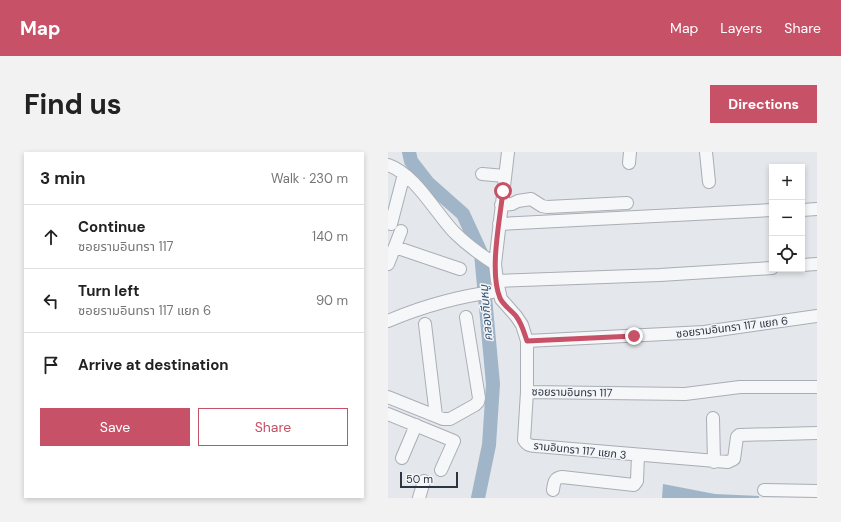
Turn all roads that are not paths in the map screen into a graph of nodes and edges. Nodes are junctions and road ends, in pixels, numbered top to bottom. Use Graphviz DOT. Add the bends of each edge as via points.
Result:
graph roads {
  1 [pos="508,152"];
  2 [pos="706,152"];
  3 [pos="388,165"];
  4 [pos="404,174"];
  5 [pos="482,174"];
  6 [pos="505,176"];
  7 [pos="708,182"];
  8 [pos="627,203"];
  9 [pos="502,205"];
  10 [pos="817,209"];
  11 [pos="769,210"];
  12 [pos="805,210"];
  13 [pos="391,224"];
  14 [pos="499,224"];
  15 [pos="402,231"];
  16 [pos="395,247"];
  17 [pos="491,261"];
  18 [pos="388,264"];
  19 [pos="817,264"];
  20 [pos="805,265"];
  21 [pos="769,268"];
  22 [pos="460,269"];
  23 [pos="494,288"];
  24 [pos="817,316"];
  25 [pos="466,317"];
  26 [pos="388,321"];
  27 [pos="425,324"];
  28 [pos="527,341"];
  29 [pos="817,387"];
  30 [pos="527,392"];
  31 [pos="388,397"];
  32 [pos="388,414"];
  33 [pos="436,416"];
  34 [pos="713,418"];
  35 [pos="416,425"];
  36 [pos="817,433"];
  37 [pos="638,455"];
  38 [pos="402,458"];
  39 [pos="714,462"];
  40 [pos="441,470"];
  41 [pos="424,481"];
  42 [pos="552,490"];
  43 [pos="764,490"];
  44 [pos="817,491"];
  45 [pos="419,498"];
  1 -- 6 [label="street, ซอยรามอินทรา 117"];
  2 -- 7 [label="street"];
  3 -- 4 [label="street"];
  4 -- 13 [label="street"];
  4 -- 17 [label="street" via="455,233"];
  5 -- 6 [label="street"];
  6 -- 9 [label="street, ซอยรามอินทรา 117"];
  8 -- 9 [label="street" via="542,206 531,199"];
  9 -- 14 [label="street, ซอยรามอินทรา 117"];
  10 -- 12 [label="street"];
  11 -- 14 [label="street"];
  14 -- 17 [label="street, ซอยรามอินทรา 117"];
  15 -- 16 [label="street"];
  16 -- 18 [label="street"];
  16 -- 22 [label="street"];
  17 -- 23 [label="street, ซอยรามอินทรา 117"];
  19 -- 20 [label="street"];
  21 -- 23 [label="street"];
  23 -- 26 [label="street" via="439,303"];
  23 -- 28 [label="street, ซอยรามอินทรา 117" via="522,325"];
  24 -- 28 [label="street, ซอยรามอินทรา 117 แยก 6" via="704,332"];
  25 -- 33 [label="street" via="478,402 450,419"];
  27 -- 33 [label="street"];
  28 -- 30 [label="street, ซอยรามอินทรา 117"];
  29 -- 30 [label="street, ซอยรามอินทรา 117" via="740,387 685,394"];
  30 -- 37 [label="street, รามอินทรา 117 แยก 3" via="524,440 530,446"];
  31 -- 33 [label="street"];
  32 -- 35 [label="street"];
  34 -- 39 [label="street"];
  35 -- 38 [label="street"];
  35 -- 40 [label="street" via="454,441"];
  36 -- 39 [label="street, รามอินทรา 117 แยก 3" via="739,435 734,459 728,462"];
  37 -- 39 [label="street, รามอินทรา 117 แยก 3"];
  37 -- 42 [label="street" via="637,481 634,485 562,476 555,480"];
  41 -- 45 [label="street"];
  43 -- 44 [label="street"];
}
